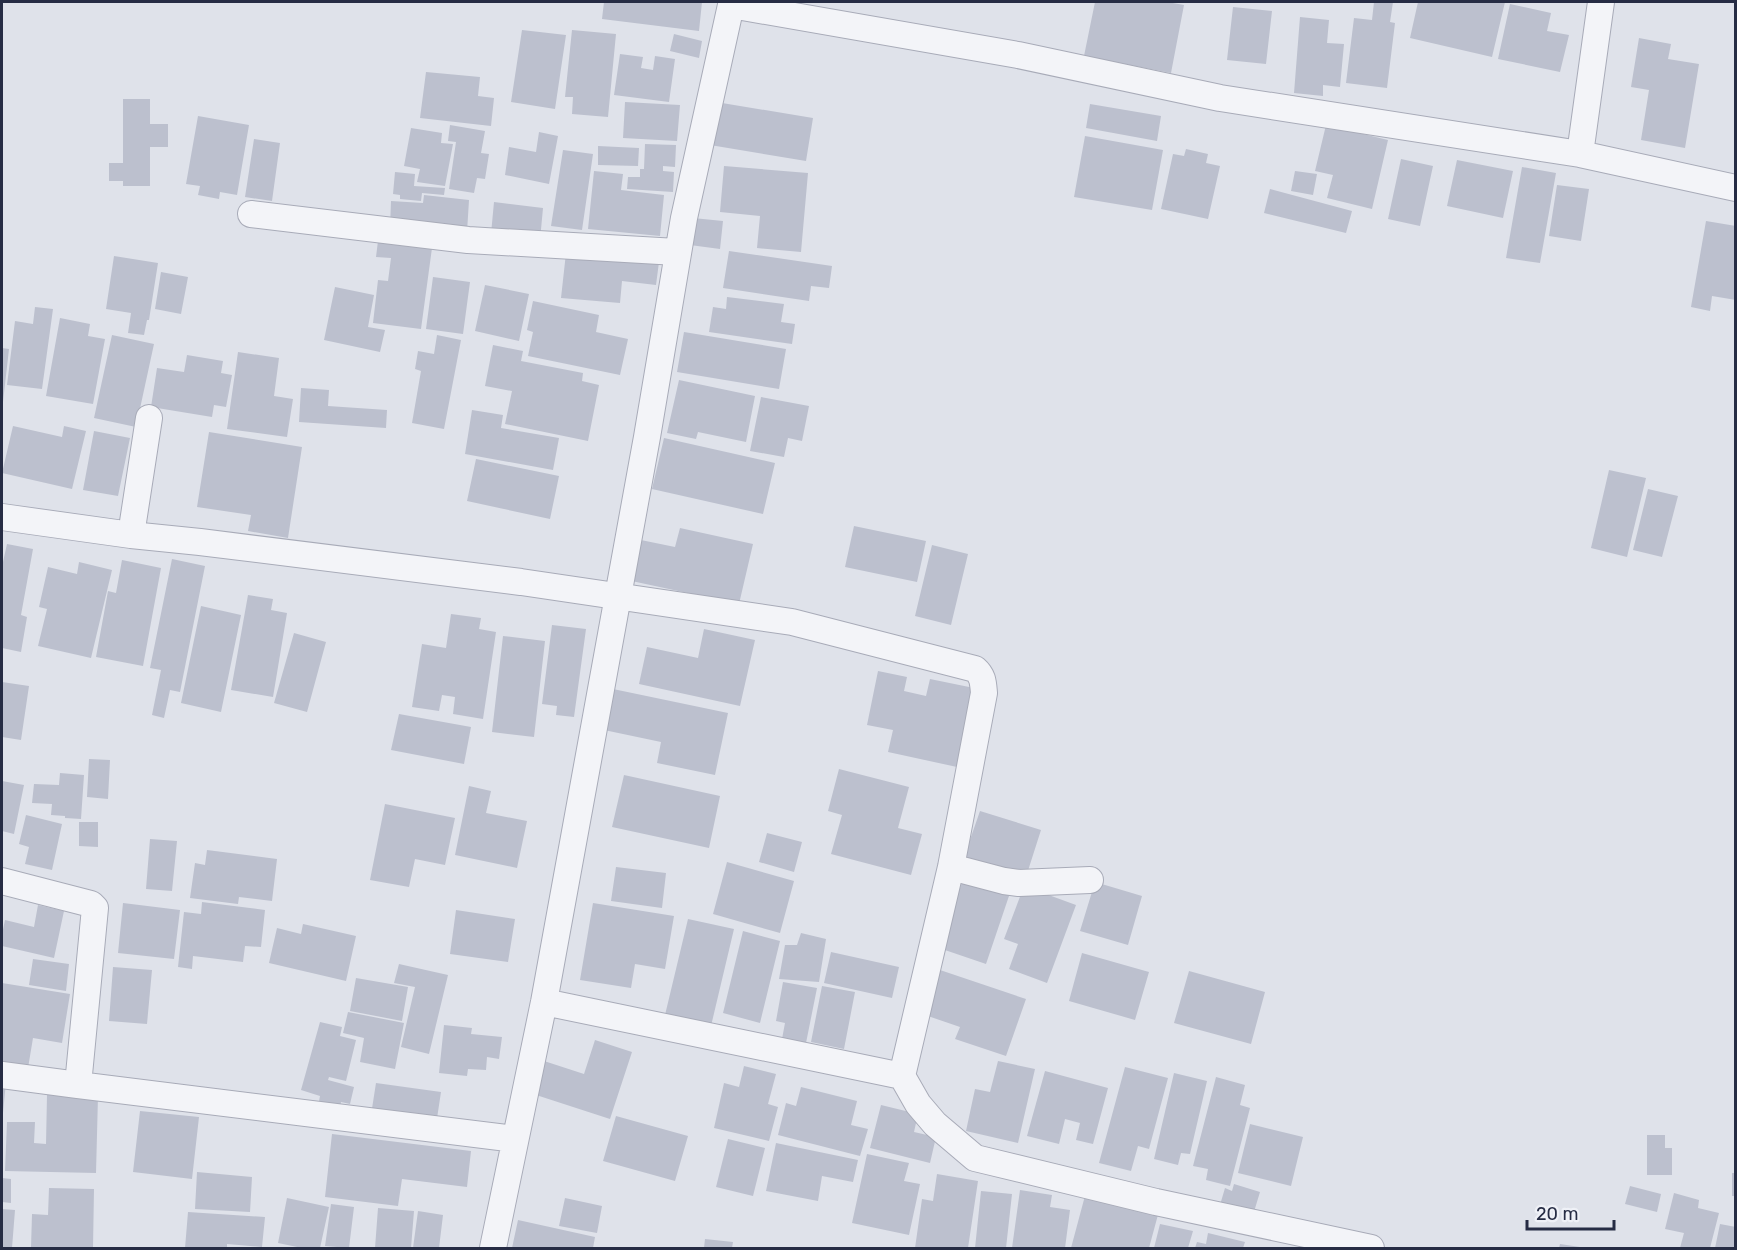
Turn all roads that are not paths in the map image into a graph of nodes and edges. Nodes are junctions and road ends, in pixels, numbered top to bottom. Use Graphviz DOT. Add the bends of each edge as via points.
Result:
graph roads {
  1 [pos="1601,2"];
  2 [pos="731,3"];
  3 [pos="1580,154"];
  4 [pos="1736,188"];
  5 [pos="251,214"];
  6 [pos="677,252"];
  7 [pos="149,418"];
  8 [pos="2,517"];
  9 [pos="131,535"];
  10 [pos="618,597"];
  11 [pos="951,867"];
  12 [pos="1089,880"];
  13 [pos="2,881"];
  14 [pos="544,1002"];
  15 [pos="2,1075"];
  16 [pos="902,1076"];
  17 [pos="78,1085"];
  18 [pos="515,1139"];
  19 [pos="493,1248"];
  20 [pos="1371,1248"];
  1 -- 3 [label="street"];
  2 -- 3 [label="street" via="1018,55 1220,98"];
  2 -- 6 [label="street"];
  3 -- 4 [label="street"];
  5 -- 6 [label="street" via="468,240"];
  6 -- 10 [label="street"];
  7 -- 9 [label="street"];
  8 -- 9 [label="street"];
  9 -- 10 [label="street"];
  10 -- 11 [label="street" via="792,622 975,669 981,674 984,693"];
  10 -- 14 [label="street"];
  11 -- 12 [label="street" via="1019,883"];
  11 -- 16 [label="street"];
  13 -- 17 [label="street" via="95,908"];
  14 -- 16 [label="street"];
  14 -- 18 [label="street"];
  15 -- 17 [label="street"];
  16 -- 20 [label="street" via="935,1124 975,1158"];
  17 -- 18 [label="street"];
  18 -- 19 [label="street"];
}
